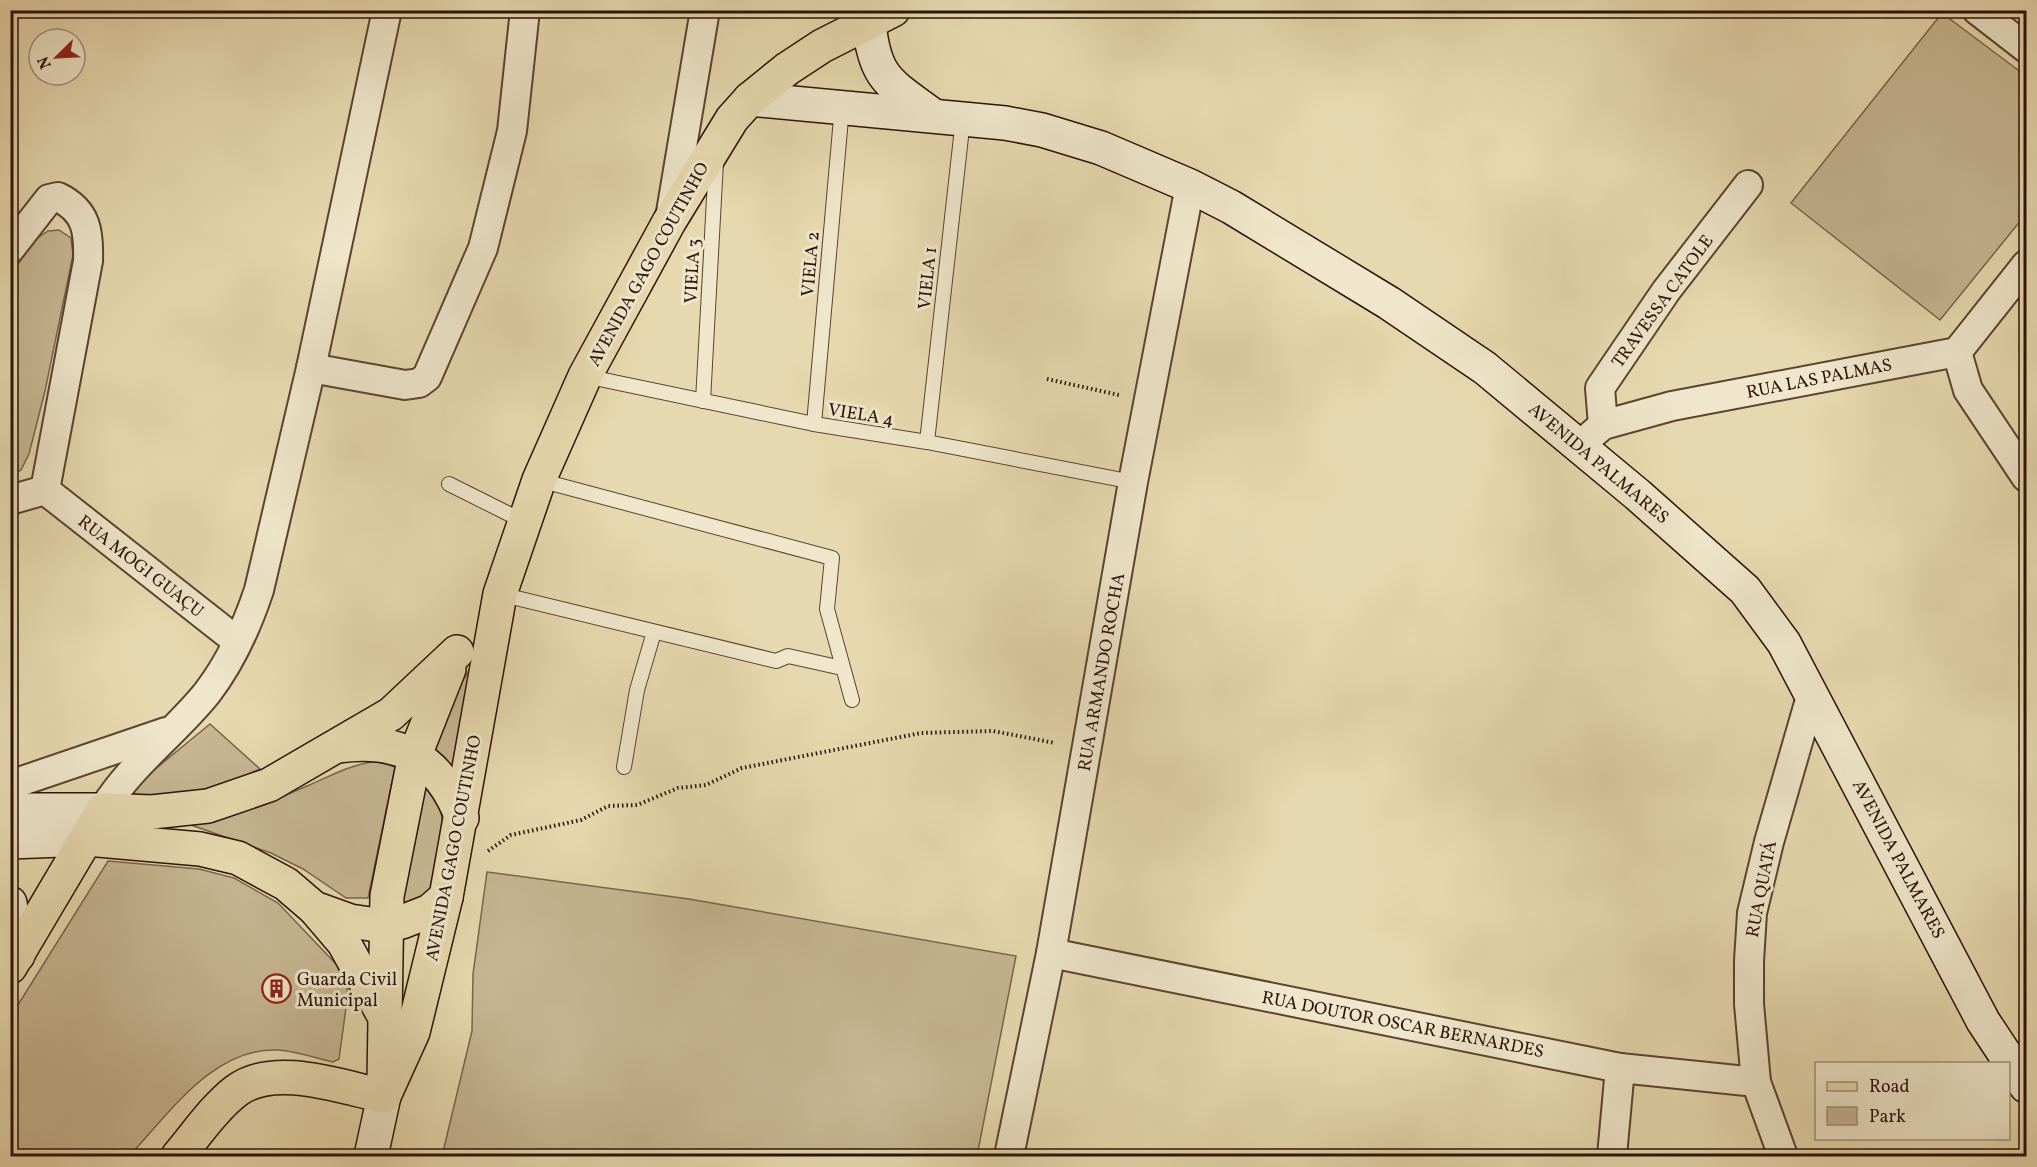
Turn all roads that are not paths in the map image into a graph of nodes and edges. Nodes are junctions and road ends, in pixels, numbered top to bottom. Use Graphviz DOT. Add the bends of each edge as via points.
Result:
graph roads {
  1 [pos="387,10"];
  2 [pos="525,10"];
  3 [pos="705,10"];
  4 [pos="1977,10"];
  5 [pos="881,16"];
  6 [pos="2026,48"];
  7 [pos="750,99"];
  8 [pos="842,106"];
  9 [pos="948,116"];
  10 [pos="717,142"];
  11 [pos="1190,186"];
  12 [pos="1748,186"];
  13 [pos="669,222"];
  14 [pos="10,249"];
  15 [pos="2026,265"];
  16 [pos="1957,352"];
  17 [pos="311,368"];
  18 [pos="585,376"];
  19 [pos="703,401"];
  20 [pos="814,424"];
  21 [pos="1592,435"];
  22 [pos="927,442"];
  23 [pos="2026,477"];
  24 [pos="539,480"];
  25 [pos="1133,482"];
  26 [pos="448,484"];
  27 [pos="45,490"];
  28 [pos="10,500"];
  29 [pos="524,521"];
  30 [pos="500,594"];
  31 [pos="654,632"];
  32 [pos="237,641"];
  33 [pos="457,652"];
  34 [pos="842,668"];
  35 [pos="1812,693"];
  36 [pos="852,700"];
  37 [pos="171,730"];
  38 [pos="339,746"];
  39 [pos="415,755"];
  40 [pos="624,767"];
  41 [pos="10,785"];
  42 [pos="10,810"];
  43 [pos="103,810"];
  44 [pos="462,818"];
  45 [pos="87,839"];
  46 [pos="10,842"];
  47 [pos="446,897"];
  48 [pos="10,903"];
  49 [pos="314,908"];
  50 [pos="384,924"];
  51 [pos="1051,953"];
  52 [pos="14,961"];
  53 [pos="386,1020"];
  54 [pos="1620,1068"];
  55 [pos="1756,1082"];
  56 [pos="2026,1086"];
  57 [pos="384,1096"];
  58 [pos="178,1156"];
  59 [pos="371,1156"];
  60 [pos="1009,1156"];
  61 [pos="1612,1156"];
  62 [pos="1783,1156"];
  1 -- 17 [label="street"];
  2 -- 17 [label="street" via="512,131 483,248 427,377 405,385"];
  3 -- 13 [label="street"];
  4 -- 6 [label="street"];
  5 -- 7 [label="main road, AVENIDA GAGO COUTINHO" via="822,46"];
  5 -- 9 [label="street, AVENIDA PALMARES" via="875,60 882,74 893,87"];
  7 -- 8 [label="street, AVENIDA PALMARES"];
  7 -- 10 [label="main road, AVENIDA GAGO COUTINHO"];
  8 -- 9 [label="street, AVENIDA PALMARES"];
  8 -- 20 [label="lane, VIELA 2"];
  9 -- 11 [label="street, AVENIDA PALMARES" via="1042,130 1101,148"];
  9 -- 22 [label="lane, VIELA 1"];
  10 -- 13 [label="main road, AVENIDA GAGO COUTINHO"];
  10 -- 19 [label="lane, VIELA 3"];
  11 -- 21 [label="street, AVENIDA PALMARES" via="1389,303"];
  11 -- 25 [label="street, RUA ARMANDO ROCHA"];
  12 -- 21 [label="street, TRAVESSA CATOLE" via="1665,291 1600,388"];
  13 -- 18 [label="main road, AVENIDA GAGO COUTINHO"];
  14 -- 27 [label="street" via="49,200 58,197 78,210 89,234"];
  15 -- 16 [label="street"];
  16 -- 21 [label="street, RUA LAS PALMAS" via="1672,406"];
  16 -- 23 [label="street" via="1968,390"];
  17 -- 32 [label="street" via="259,590"];
  18 -- 19 [label="lane, VIELA 4"];
  18 -- 24 [label="main road, AVENIDA GAGO COUTINHO"];
  19 -- 20 [label="lane, VIELA 4"];
  20 -- 22 [label="lane, VIELA 4"];
  21 -- 35 [label="street, AVENIDA PALMARES" via="1745,590 1784,644"];
  22 -- 25 [label="lane, VIELA 4"];
  24 -- 29 [label="main road, AVENIDA GAGO COUTINHO"];
  24 -- 34 [label="lane" via="832,558 827,609"];
  25 -- 51 [label="street, RUA ARMANDO ROCHA"];
  26 -- 29 [label="lane"];
  27 -- 28 [label="street"];
  27 -- 32 [label="street, RUA MOGI GUAÇU"];
  29 -- 30 [label="main road, AVENIDA GAGO COUTINHO"];
  30 -- 31 [label="lane"];
  30 -- 33 [label="main road, AVENIDA GAGO COUTINHO"];
  30 -- 44 [label="main road, AVENIDA GAGO COUTINHO"];
  31 -- 34 [label="lane" via="776,660 788,656"];
  31 -- 40 [label="lane" via="637,690"];
  32 -- 37 [label="street" via="221,674"];
  33 -- 38 [label="main road" via="391,714"];
  33 -- 39 [label="main road, AVENIDA GAGO COUTINHO"];
  34 -- 36 [label="lane"];
  35 -- 55 [label="street, RUA QUATÁ" via="1752,913 1749,1004"];
  35 -- 56 [label="street, AVENIDA PALMARES" via="1983,1021"];
  37 -- 41 [label="street"];
  37 -- 43 [label="street" via="126,776"];
  38 -- 39 [label="main road" via="370,744"];
  38 -- 43 [label="main road" via="269,785 208,806 152,812"];
  39 -- 44 [label="main road" via="446,783"];
  39 -- 50 [label="main road, AVENIDA GAGO COUTINHO"];
  42 -- 43 [label="street"];
  43 -- 45 [label="main road"];
  44 -- 47 [label="main road, AVENIDA GAGO COUTINHO"];
  45 -- 46 [label="street"];
  45 -- 49 [label="main road" via="200,849 238,858 286,884"];
  45 -- 52 [label="main road"];
  47 -- 50 [label="main road" via="417,917"];
  47 -- 57 [label="main road, AVENIDA GAGO COUTINHO" via="413,1032"];
  48 -- 52 [label="street"];
  49 -- 50 [label="main road" via="350,921"];
  49 -- 53 [label="main road" via="344,943"];
  50 -- 53 [label="main road, AVENIDA GAGO COUTINHO"];
  51 -- 54 [label="street, RUA DOUTOR OSCAR BERNARDES"];
  51 -- 60 [label="street, RUA ARMANDO ROCHA"];
  53 -- 57 [label="main road, AVENIDA GAGO COUTINHO"];
  54 -- 55 [label="street, RUA DOUTOR OSCAR BERNARDES"];
  54 -- 61 [label="street"];
  55 -- 62 [label="street, RUA QUATÁ"];
  57 -- 58 [label="main road" via="290,1077 266,1077 234,1092"];
  57 -- 59 [label="street"];
}
